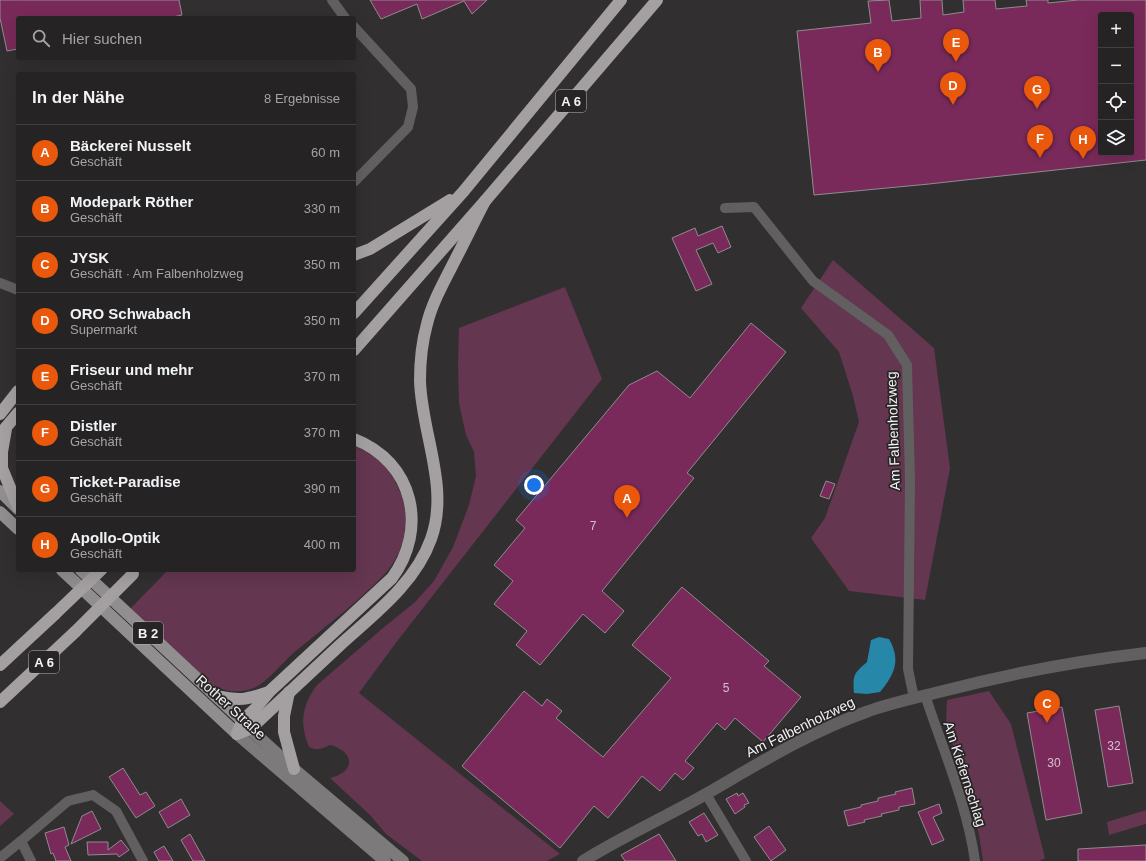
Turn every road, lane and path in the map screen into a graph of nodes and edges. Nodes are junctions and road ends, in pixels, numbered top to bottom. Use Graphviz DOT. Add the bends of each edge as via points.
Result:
graph roads {
  1 [pos="332,0"];
  2 [pos="622,0"];
  3 [pos="657,0"];
  4 [pos="344,16"];
  5 [pos="356,29"];
  6 [pos="356,180"];
  7 [pos="463,192"];
  8 [pos="485,201"];
  9 [pos="725,208"];
  10 [pos="356,254"];
  11 [pos="0,283"];
  12 [pos="16,289"];
  13 [pos="356,311"];
  14 [pos="356,348"];
  15 [pos="16,394"];
  16 [pos="0,414"];
  17 [pos="16,415"];
  18 [pos="3,431"];
  19 [pos="356,440"];
  20 [pos="0,491"];
  21 [pos="16,503"];
  22 [pos="16,506"];
  23 [pos="0,512"];
  24 [pos="16,527"];
  25 [pos="64,572"];
  26 [pos="83,572"];
  27 [pos="99,572"];
  28 [pos="136,572"];
  29 [pos="1146,653"];
  30 [pos="0,665"];
  31 [pos="270,691"];
  32 [pos="289,692"];
  33 [pos="216,696"];
  34 [pos="919,697"];
  35 [pos="0,702"];
  36 [pos="246,725"];
  37 [pos="237,734"];
  38 [pos="294,769"];
  39 [pos="706,794"];
  40 [pos="22,841"];
  41 [pos="0,858"];
  42 [pos="31,861"];
  43 [pos="143,861"];
  44 [pos="385,861"];
  45 [pos="403,861"];
  46 [pos="583,861"];
  47 [pos="746,861"];
  48 [pos="975,861"];
  1 -- 4 [label="street"];
  2 -- 7 [label="highway, A 6"];
  3 -- 8 [label="highway, A 6"];
  5 -- 6 [label="street" via="410,89 413,107 408,127"];
  7 -- 10 [label="highway" via="370,249"];
  7 -- 13 [label="highway, A 6"];
  8 -- 14 [label="highway, A 6"];
  8 -- 32 [label="highway" via="443,283 426,325 420,379 421,400 437,488 436,521 432,539 422,560 400,589"];
  9 -- 34 [label="street, Am Falbenholzweg" via="754,207 813,281 888,335 907,365 910,480 908,669"];
  11 -- 12 [label="street"];
  15 -- 16 [label="highway"];
  17 -- 18 [label="highway"];
  18 -- 21 [label="highway" via="2,468"];
  19 -- 31 [label="highway" via="386,458 405,487 412,522 405,556 392,578"];
  20 -- 22 [label="main road"];
  23 -- 24 [label="main road"];
  25 -- 37 [label="main road, Rother Straße / B 2"];
  26 -- 33 [label="main road, Rother Straße / B 2"];
  27 -- 30 [label="highway, A 6, bridge"];
  28 -- 35 [label="highway, A 6, bridge"];
  29 -- 34 [label="street, Am Falbenholzweg" via="1035,669"];
  31 -- 33 [label="highway" via="245,700"];
  31 -- 36 [label="highway"];
  32 -- 36 [label="highway"];
  32 -- 38 [label="highway" via="284,732"];
  33 -- 36 [label="main road, Rother Straße / B 2"];
  34 -- 39 [label="street, Am Falbenholzweg" via="888,704 843,720 790,745"];
  34 -- 48 [label="street, Am Kiefernschlag" via="962,803"];
  36 -- 37 [label="highway"];
  36 -- 38 [label="main road, Rother Straße"];
  37 -- 44 [label="main road, Rother Straße"];
  38 -- 45 [label="main road, Rother Straße"];
  39 -- 46 [label="street, Am Falbenholzweg"];
  39 -- 47 [label="street"];
  40 -- 41 [label="street"];
  40 -- 42 [label="street"];
  40 -- 43 [label="street" via="68,801 93,795 116,812"];
}
